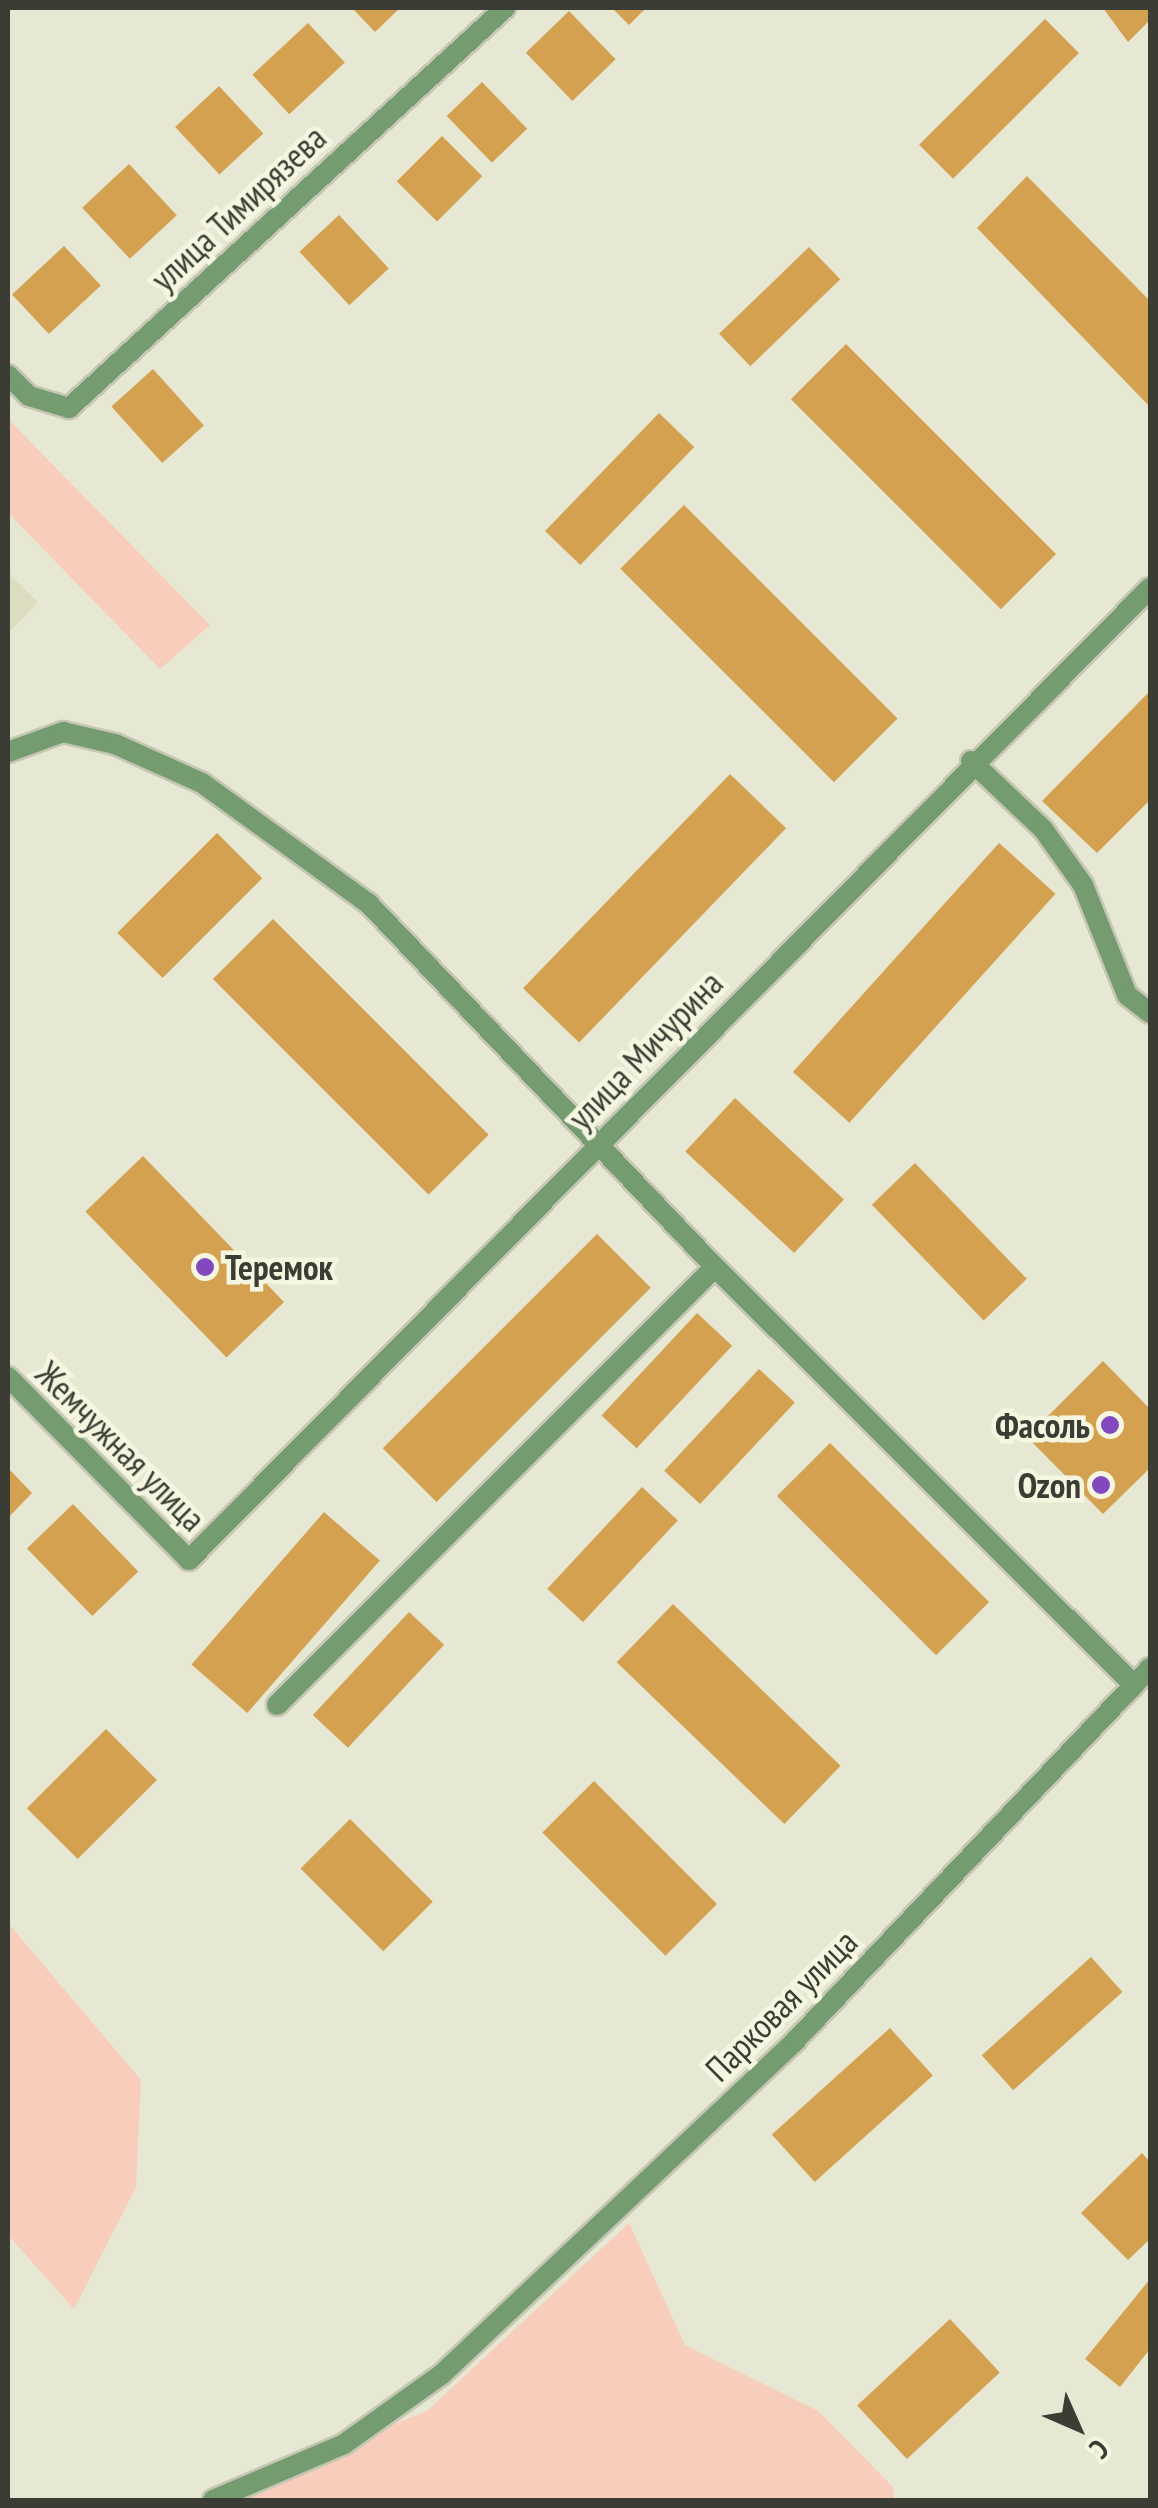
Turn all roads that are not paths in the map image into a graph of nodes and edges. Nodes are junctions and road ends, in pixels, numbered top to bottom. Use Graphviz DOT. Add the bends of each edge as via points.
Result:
graph roads {
  1 [pos="505,8"];
  2 [pos="8,375"];
  3 [pos="1150,588"];
  4 [pos="8,752"];
  5 [pos="971,761"];
  6 [pos="1150,1013"];
  7 [pos="600,1144"];
  8 [pos="715,1267"];
  9 [pos="8,1377"];
  10 [pos="189,1560"];
  11 [pos="1150,1668"];
  12 [pos="1134,1685"];
  13 [pos="277,1705"];
  14 [pos="212,2500"];
  1 -- 2 [label="street, улица Тимирязева" via="70,408 29,396"];
  3 -- 5 [label="street, улица Мичурина"];
  4 -- 7 [label="street" via="63,732 202,782 368,902"];
  5 -- 6 [label="street" via="1043,829 1083,885 1127,995"];
  5 -- 7 [label="street, улица Мичурина"];
  7 -- 8 [label="street"];
  7 -- 10 [label="street, улица Мичурина"];
  8 -- 12 [label="street"];
  8 -- 13 [label="street"];
  9 -- 10 [label="street, Жемчужная улица"];
  11 -- 12 [label="street, Парковая улица"];
  12 -- 14 [label="street, Парковая улица" via="796,2040 442,2374 344,2444"];
}
